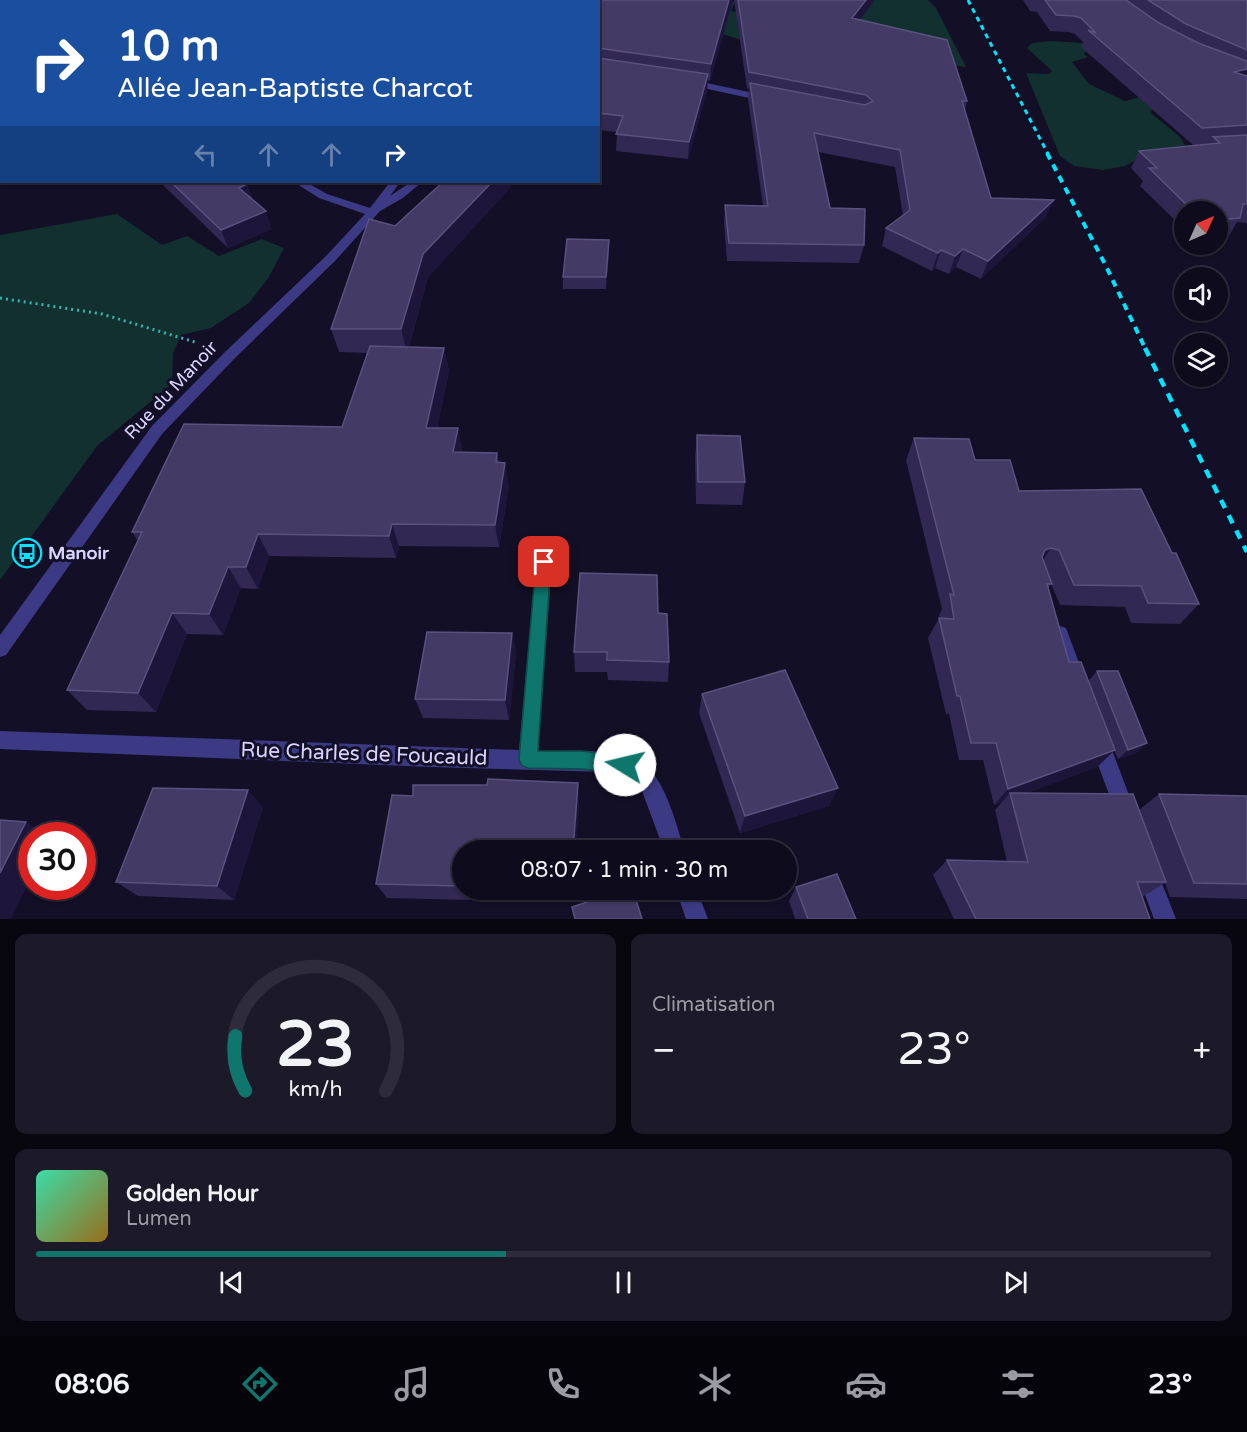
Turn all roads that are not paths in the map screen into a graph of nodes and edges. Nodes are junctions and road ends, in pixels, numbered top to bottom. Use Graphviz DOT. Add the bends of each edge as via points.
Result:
graph roads {
  1 [pos="680,80"];
  2 [pos="776,101"];
  3 [pos="301,183"];
  4 [pos="394,183"];
  5 [pos="416,183"];
  6 [pos="374,211"];
  7 [pos="544,562"];
  8 [pos="1055,622"];
  9 [pos="0,649"];
  10 [pos="1084,699"];
  11 [pos="1092,721"];
  12 [pos="0,740"];
  13 [pos="528,759"];
  14 [pos="1133,831"];
  15 [pos="671,840"];
  16 [pos="1141,853"];
  17 [pos="690,900"];
  18 [pos="697,919"];
  19 [pos="1166,919"];
  1 -- 2 [label="street"];
  3 -- 6 [label="street" via="323,196"];
  4 -- 6 [label="street, Rue du Manoir"];
  5 -- 6 [label="street, Rue du Manoir"];
  6 -- 9 [label="street, Rue du Manoir" via="172,412 142,448"];
  7 -- 13 [label="street"];
  8 -- 10 [label="street"];
  11 -- 14 [label="street"];
  12 -- 13 [label="street, Rue Charles de Foucauld"];
  13 -- 15 [label="street, Rue Charles de Foucauld" via="609,762 638,771 656,797"];
  16 -- 19 [label="street"];
  17 -- 18 [label="street"];
}
